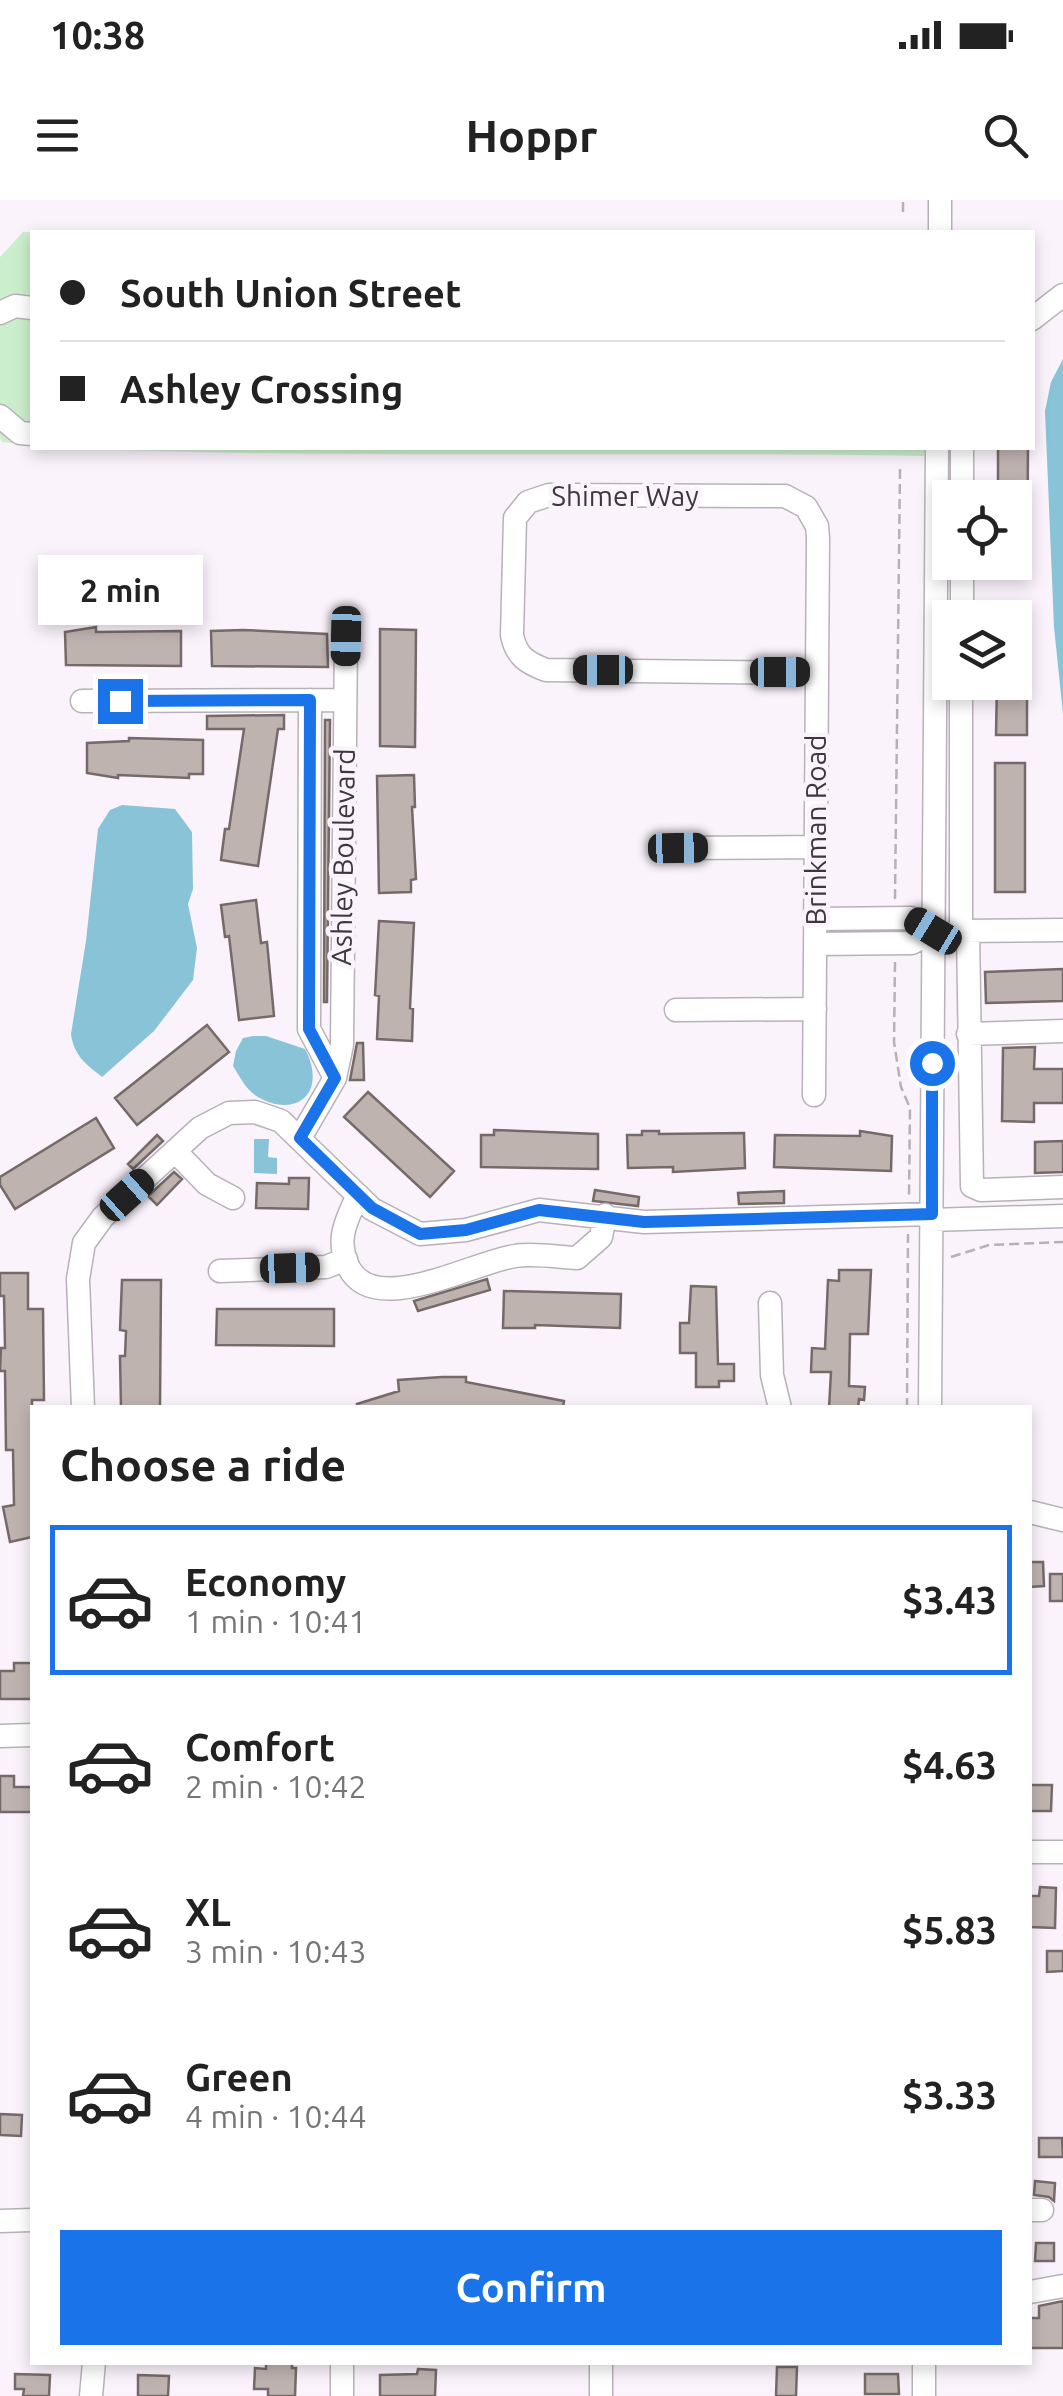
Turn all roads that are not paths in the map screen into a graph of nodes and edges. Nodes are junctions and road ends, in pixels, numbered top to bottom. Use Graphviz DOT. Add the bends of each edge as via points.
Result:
graph roads {
  1 [pos="940,200"];
  2 [pos="940,230"];
  3 [pos="1063,295"];
  4 [pos="30,308"];
  5 [pos="0,313"];
  6 [pos="1035,317"];
  7 [pos="0,416"];
  8 [pos="30,434"];
  9 [pos="937,450"];
  10 [pos="962,450"];
  11 [pos="962,480"];
  12 [pos="806,507"];
  13 [pos="346,636"];
  14 [pos="818,673"];
  15 [pos="310,700"];
  16 [pos="345,700"];
  17 [pos="962,700"];
  18 [pos="82,702"];
  19 [pos="816,847"];
  20 [pos="678,848"];
  21 [pos="816,919"];
  22 [pos="1063,930"];
  23 [pos="933,931"];
  24 [pos="964,931"];
  25 [pos="816,944"];
  26 [pos="676,1010"];
  27 [pos="815,1010"];
  28 [pos="1063,1031"];
  29 [pos="968,1034"];
  30 [pos="335,1078"];
  31 [pos="814,1096"];
  32 [pos="300,1138"];
  33 [pos="176,1152"];
  34 [pos="1063,1187"];
  35 [pos="358,1195"];
  36 [pos="234,1198"];
  37 [pos="605,1215"];
  38 [pos="924,1216"];
  39 [pos="1063,1216"];
  40 [pos="466,1230"];
  41 [pos="346,1259"];
  42 [pos="480,1266"];
  43 [pos="220,1271"];
  44 [pos="770,1303"];
  45 [pos="83,1405"];
  46 [pos="779,1405"];
  47 [pos="930,1405"];
  48 [pos="1032,1512"];
  49 [pos="1063,1520"];
  50 [pos="30,1735"];
  51 [pos="0,1736"];
  52 [pos="1032,1852"];
  53 [pos="1063,1852"];
  54 [pos="30,2220"];
  55 [pos="0,2221"];
  56 [pos="1063,2286"];
  57 [pos="1032,2292"];
  58 [pos="94,2365"];
  59 [pos="342,2365"];
  60 [pos="601,2365"];
  61 [pos="924,2365"];
  62 [pos="91,2396"];
  63 [pos="342,2396"];
  64 [pos="601,2396"];
  65 [pos="924,2396"];
  1 -- 2 [label="street"];
  3 -- 6 [label="street"];
  4 -- 5 [label="street"];
  7 -- 8 [label="street"];
  9 -- 23 [label="street"];
  10 -- 11 [label="street"];
  12 -- 14 [label="street, Brinkman Road" via="818,538"];
  12 -- 14 [label="street, Shimer Way" via="785,496 537,497 516,518 514,648 546,670"];
  13 -- 16 [label="street, Ashley Boulevard"];
  14 -- 19 [label="street, Brinkman Road"];
  15 -- 16 [label="street"];
  15 -- 18 [label="street"];
  15 -- 30 [label="street, Ashley Boulevard" via="309,1029"];
  16 -- 30 [label="street, Ashley Boulevard" via="342,1045"];
  17 -- 24 [label="street"];
  19 -- 20 [label="street"];
  19 -- 21 [label="street, Brinkman Road"];
  21 -- 23 [label="street" via="911,918"];
  21 -- 25 [label="street, Brinkman Road"];
  22 -- 24 [label="street"];
  23 -- 24 [label="street"];
  23 -- 25 [label="street" via="912,943"];
  23 -- 38 [label="street"];
  24 -- 29 [label="street"];
  25 -- 27 [label="street, Brinkman Road"];
  26 -- 27 [label="street"];
  27 -- 31 [label="street, Brinkman Road"];
  28 -- 29 [label="street"];
  29 -- 34 [label="street" via="970,1181 976,1189"];
  30 -- 32 [label="street, Ashley Boulevard"];
  32 -- 33 [label="street" via="281,1121 229,1113 200,1128"];
  32 -- 35 [label="street"];
  33 -- 36 [label="street" via="207,1184"];
  33 -- 45 [label="street" via="103,1217 84,1243 78,1280"];
  35 -- 40 [label="street" via="420,1234"];
  35 -- 41 [label="street" via="342,1230"];
  37 -- 38 [label="street" via="644,1222"];
  37 -- 40 [label="street" via="539,1210"];
  37 -- 42 [label="street" via="601,1238 577,1258 516,1256"];
  38 -- 39 [label="street"];
  38 -- 47 [label="street"];
  40 -- 42 [label="street"];
  41 -- 42 [label="street" via="360,1282 377,1290"];
  41 -- 43 [label="street" via="326,1267"];
  44 -- 46 [label="street"];
  48 -- 49 [label="street"];
  50 -- 51 [label="street"];
  52 -- 53 [label="street"];
  54 -- 55 [label="street"];
  56 -- 57 [label="street"];
  58 -- 62 [label="street"];
  59 -- 63 [label="street"];
  60 -- 64 [label="street"];
  61 -- 65 [label="street"];
}
